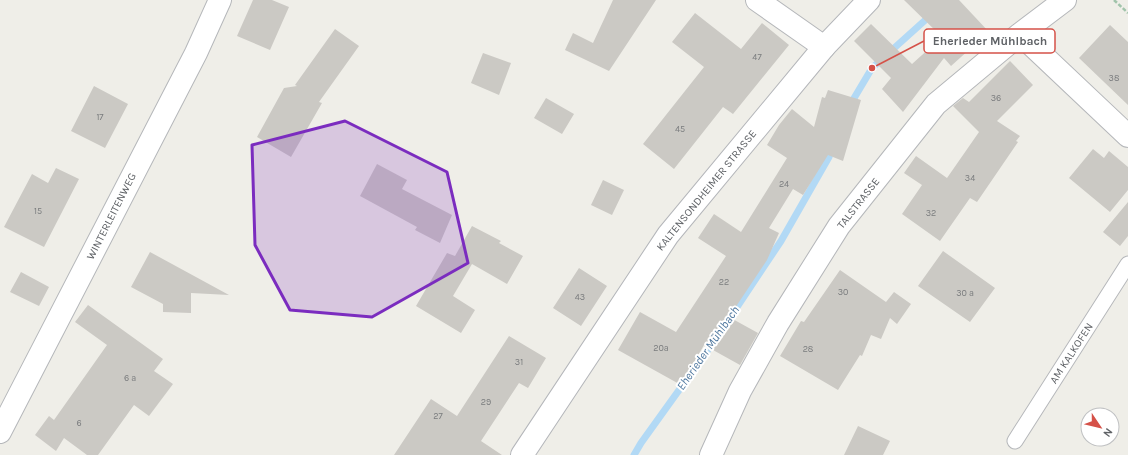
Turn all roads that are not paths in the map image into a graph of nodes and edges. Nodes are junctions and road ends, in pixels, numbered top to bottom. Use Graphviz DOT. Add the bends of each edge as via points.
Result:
graph roads {
  1 [pos="220,0"];
  2 [pos="757,0"];
  3 [pos="869,0"];
  4 [pos="1065,0"];
  5 [pos="1020,34"];
  6 [pos="824,47"];
  7 [pos="1128,136"];
  8 [pos="1128,264"];
  9 [pos="0,432"];
  10 [pos="1015,441"];
  11 [pos="522,455"];
  12 [pos="711,455"];
  1 -- 9 [label="street, WINTERLEITENWEG" via="196,53"];
  2 -- 6 [label="street"];
  3 -- 6 [label="street, KALTENSONDHEIMER STRASSE"];
  4 -- 5 [label="street, TALSTRASSE"];
  5 -- 7 [label="street"];
  5 -- 12 [label="street, TALSTRASSE" via="936,104 839,226 778,323 740,391"];
  6 -- 11 [label="street, KALTENSONDHEIMER STRASSE" via="668,235"];
  8 -- 10 [label="lane, AM KALKOFEN"];
}
